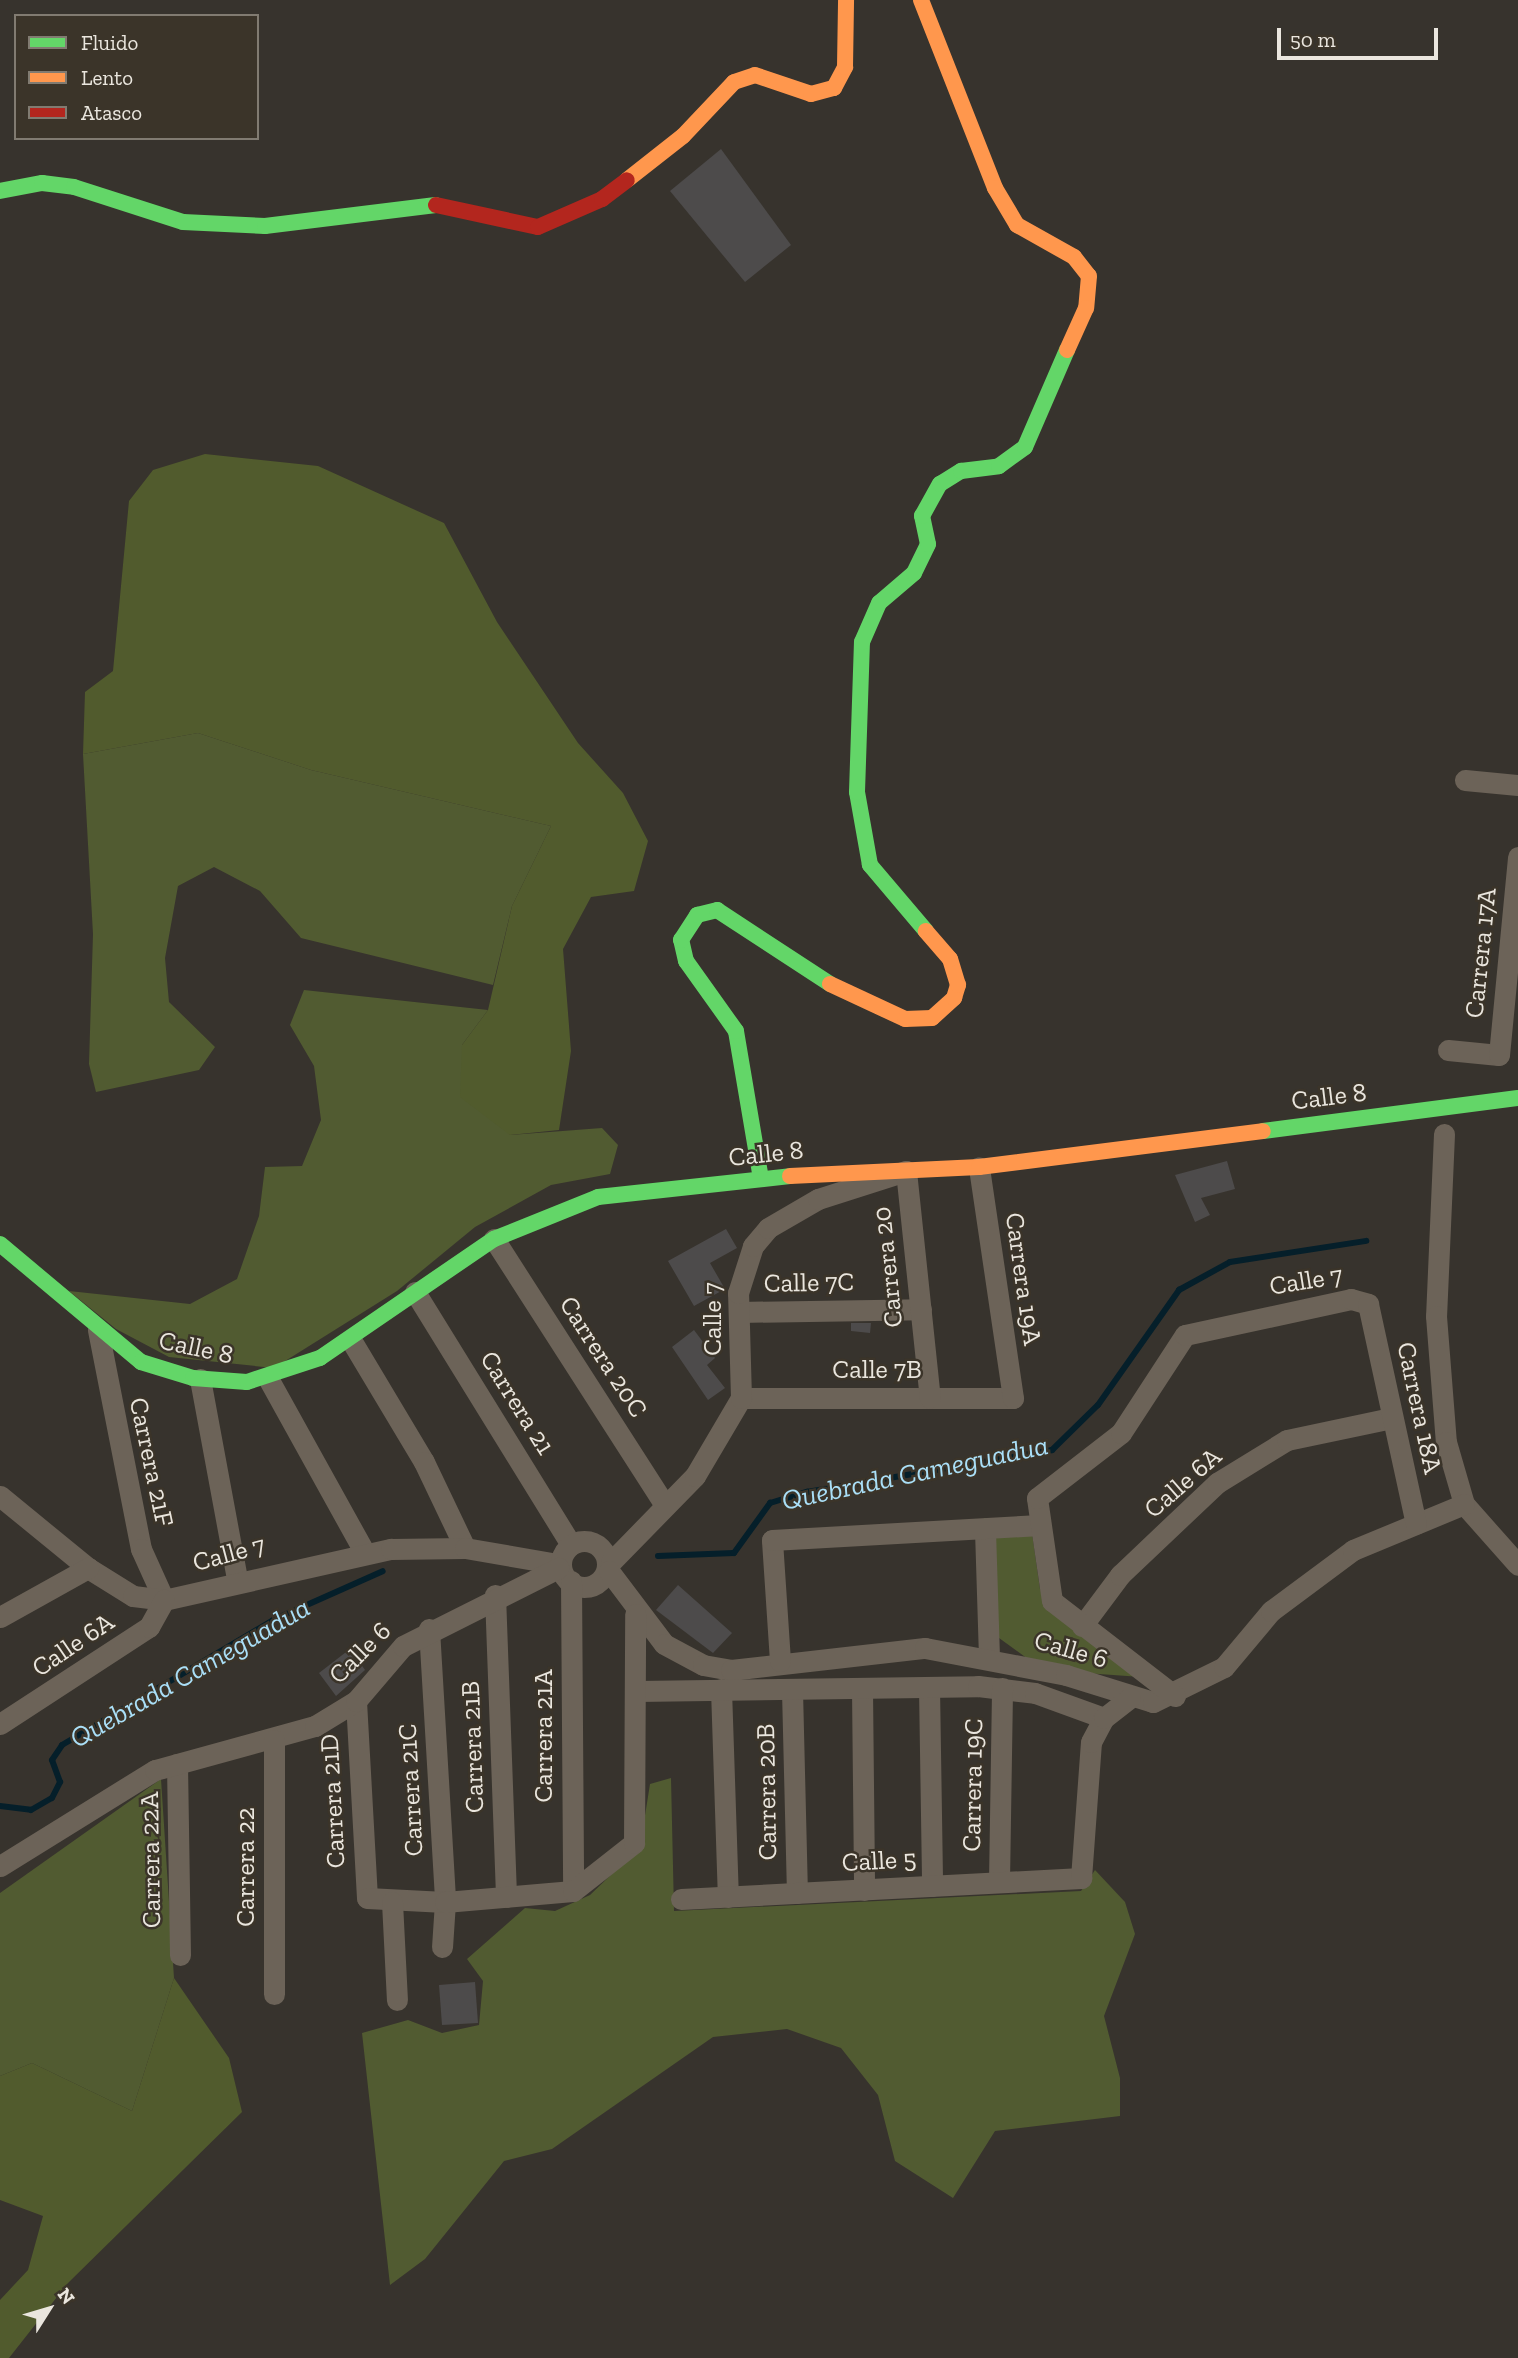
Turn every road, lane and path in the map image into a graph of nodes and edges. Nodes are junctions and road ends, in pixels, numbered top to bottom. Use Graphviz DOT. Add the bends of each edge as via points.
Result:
graph roads {
  1 [pos="846,0"];
  2 [pos="921,0"];
  3 [pos="0,191"];
  4 [pos="1465,780"];
  5 [pos="1518,785"];
  6 [pos="1518,857"];
  7 [pos="1511,1006"];
  8 [pos="1448,1050"];
  9 [pos="1518,1098"];
  10 [pos="1444,1134"];
  11 [pos="979,1167"];
  12 [pos="906,1171"];
  13 [pos="761,1179"];
  14 [pos="494,1239"];
  15 [pos="0,1244"];
  16 [pos="0,1264"];
  17 [pos="25,1267"];
  18 [pos="415,1292"];
  19 [pos="1368,1304"];
  20 [pos="921,1309"];
  21 [pos="739,1312"];
  22 [pos="90,1324"];
  23 [pos="351,1340"];
  24 [pos="200,1379"];
  25 [pos="269,1380"];
  26 [pos="741,1398"];
  27 [pos="930,1398"];
  28 [pos="1013,1398"];
  29 [pos="1391,1418"];
  30 [pos="1464,1504"];
  31 [pos="665,1505"];
  32 [pos="4,1508"];
  33 [pos="1416,1524"];
  34 [pos="1040,1525"];
  35 [pos="985,1530"];
  36 [pos="638,1531"];
  37 [pos="571,1545"];
  38 [pos="595,1546"];
  39 [pos="465,1548"];
  40 [pos="365,1553"];
  41 [pos="1518,1565"];
  42 [pos="610,1567"];
  43 [pos="88,1568"];
  44 [pos="569,1574"];
  45 [pos="237,1579"];
  46 [pos="495,1595"];
  47 [pos="164,1600"];
  48 [pos="630,1607"];
  49 [pos="0,1617"];
  50 [pos="1082,1626"];
  51 [pos="429,1629"];
  52 [pos="989,1659"];
  53 [pos="780,1661"];
  54 [pos="929,1687"];
  55 [pos="1002,1688"];
  56 [pos="721,1689"];
  57 [pos="862,1689"];
  58 [pos="792,1690"];
  59 [pos="637,1691"];
  60 [pos="1175,1696"];
  61 [pos="1130,1698"];
  62 [pos="356,1701"];
  63 [pos="1104,1718"];
  64 [pos="0,1724"];
  65 [pos="274,1740"];
  66 [pos="177,1764"];
  67 [pos="0,1866"];
  68 [pos="999,1882"];
  69 [pos="932,1886"];
  70 [pos="864,1889"];
  71 [pos="573,1891"];
  72 [pos="797,1893"];
  73 [pos="506,1897"];
  74 [pos="728,1897"];
  75 [pos="681,1899"];
  76 [pos="392,1902"];
  77 [pos="445,1902"];
  78 [pos="442,1947"];
  79 [pos="180,1955"];
  80 [pos="274,1994"];
  81 [pos="397,2000"];
  1 -- 3 [label="street" via="845,66 834,88 811,94 755,75 734,82 683,136 603,199 538,227 441,204 265,226 183,222 74,187 41,183"];
  2 -- 13 [label="street" via="995,188 1017,225 1074,257 1089,276 1086,308 1025,447 999,466 961,471 940,484 922,516 928,544 914,573 879,603 862,642 857,792 870,865 950,959 958,985 954,999 932,1018 905,1020 839,990 717,910 697,915 681,940 686,961 736,1031"];
  4 -- 5 [label="street"];
  6 -- 7 [label="street, Carrera 17A"];
  7 -- 8 [label="street, Carrera 17A" via="1499,1055"];
  9 -- 11 [label="street, Calle 8"];
  10 -- 30 [label="street" via="1437,1364 1446,1442"];
  11 -- 12 [label="street, Calle 8"];
  11 -- 28 [label="street, Carrera 19A"];
  12 -- 13 [label="street, Calle 8"];
  12 -- 20 [label="street, Carrera 20"];
  12 -- 21 [label="street, Calle 7" via="817,1199 768,1228 741,1269"];
  13 -- 14 [label="street, Calle 8" via="598,1197"];
  14 -- 18 [label="street, Calle 8"];
  14 -- 31 [label="street, Carrera 20C"];
  15 -- 17 [label="street, Calle 8"];
  16 -- 17 [label="street"];
  17 -- 22 [label="street, Calle 8"];
  18 -- 23 [label="street, Calle 8"];
  18 -- 37 [label="street, Carrera 21"];
  19 -- 29 [label="street, Carrera 18A"];
  19 -- 34 [label="street, Calle 7" via="1351,1299 1185,1335 1121,1433 1037,1498"];
  20 -- 21 [label="street, Calle 7C"];
  20 -- 27 [label="street, Carrera 20"];
  21 -- 26 [label="street, Calle 7"];
  22 -- 24 [label="street, Calle 8" via="141,1362"];
  22 -- 47 [label="street, Carrera 21F" via="132,1511"];
  23 -- 25 [label="street, Calle 8"];
  23 -- 39 [label="street" via="424,1462"];
  24 -- 25 [label="street, Calle 8"];
  24 -- 45 [label="street"];
  25 -- 40 [label="street"];
  26 -- 27 [label="street, Calle 7B"];
  26 -- 31 [label="street, Calle 7" via="718,1444"];
  27 -- 28 [label="street, Calle 7B"];
  29 -- 33 [label="street, Carrera 18A"];
  29 -- 50 [label="street, Calle 6A" via="1287,1440 1217,1483 1120,1575"];
  30 -- 33 [label="street, Calle 6"];
  30 -- 41 [label="street"];
  31 -- 36 [label="street, Calle 7"];
  32 -- 43 [label="street"];
  33 -- 60 [label="street, Calle 6" via="1319,1572 1271,1611 1224,1667"];
  34 -- 35 [label="street"];
  34 -- 50 [label="street" via="1052,1601"];
  35 -- 52 [label="street"];
  35 -- 53 [label="street" via="772,1540"];
  36 -- 38 [label="street, Calle 7"];
  36 -- 42 [label="street, Calle 7"];
  37 -- 38 [label="street"];
  37 -- 44 [label="street"];
  38 -- 42 [label="street, Calle 6"];
  39 -- 40 [label="street, Calle 7"];
  39 -- 44 [label="street, Calle 7"];
  40 -- 45 [label="street, Calle 7"];
  42 -- 44 [label="street, Calle 7"];
  42 -- 48 [label="street, Calle 6"];
  43 -- 47 [label="street" via="133,1596"];
  43 -- 49 [label="street"];
  44 -- 46 [label="street, Calle 6"];
  44 -- 48 [label="street, Calle 6"];
  44 -- 71 [label="street, Carrera 21A"];
  45 -- 47 [label="street, Calle 7"];
  46 -- 51 [label="street, Calle 6"];
  46 -- 73 [label="street, Carrera 21B"];
  47 -- 64 [label="street, Calle 6A" via="149,1628"];
  48 -- 53 [label="street, Calle 6" via="664,1644 703,1665 731,1670"];
  48 -- 59 [label="street"];
  50 -- 60 [label="street"];
  51 -- 62 [label="street, Calle 6" via="403,1646"];
  51 -- 77 [label="street, Carrera 21C"];
  52 -- 53 [label="street, Calle 6" via="914,1648"];
  52 -- 61 [label="street, Calle 6" via="1066,1675"];
  54 -- 55 [label="street"];
  54 -- 57 [label="street"];
  54 -- 69 [label="street"];
  55 -- 63 [label="street"];
  55 -- 68 [label="street, Carrera 19C"];
  56 -- 58 [label="street"];
  56 -- 59 [label="street"];
  56 -- 74 [label="street"];
  57 -- 58 [label="street"];
  57 -- 70 [label="street"];
  58 -- 72 [label="street, Carrera 20B"];
  59 -- 71 [label="street" via="634,1843"];
  60 -- 61 [label="street, Calle 6"];
  61 -- 63 [label="street"];
  62 -- 65 [label="street, Calle 6" via="315,1726"];
  62 -- 76 [label="street, Carrera 21D" via="367,1898"];
  63 -- 68 [label="street, Calle 5" via="1091,1742 1081,1878"];
  65 -- 66 [label="street, Calle 6"];
  65 -- 80 [label="street, Carrera 22"];
  66 -- 67 [label="street, Calle 6" via="155,1770"];
  66 -- 79 [label="street, Carrera 22A"];
  68 -- 69 [label="street, Calle 5"];
  69 -- 70 [label="street, Calle 5"];
  70 -- 72 [label="street, Calle 5"];
  71 -- 73 [label="street"];
  72 -- 74 [label="street, Calle 5"];
  73 -- 77 [label="street"];
  74 -- 75 [label="street, Calle 5"];
  76 -- 77 [label="street"];
  76 -- 81 [label="street"];
  77 -- 78 [label="street, Carrera 21C"];
}
